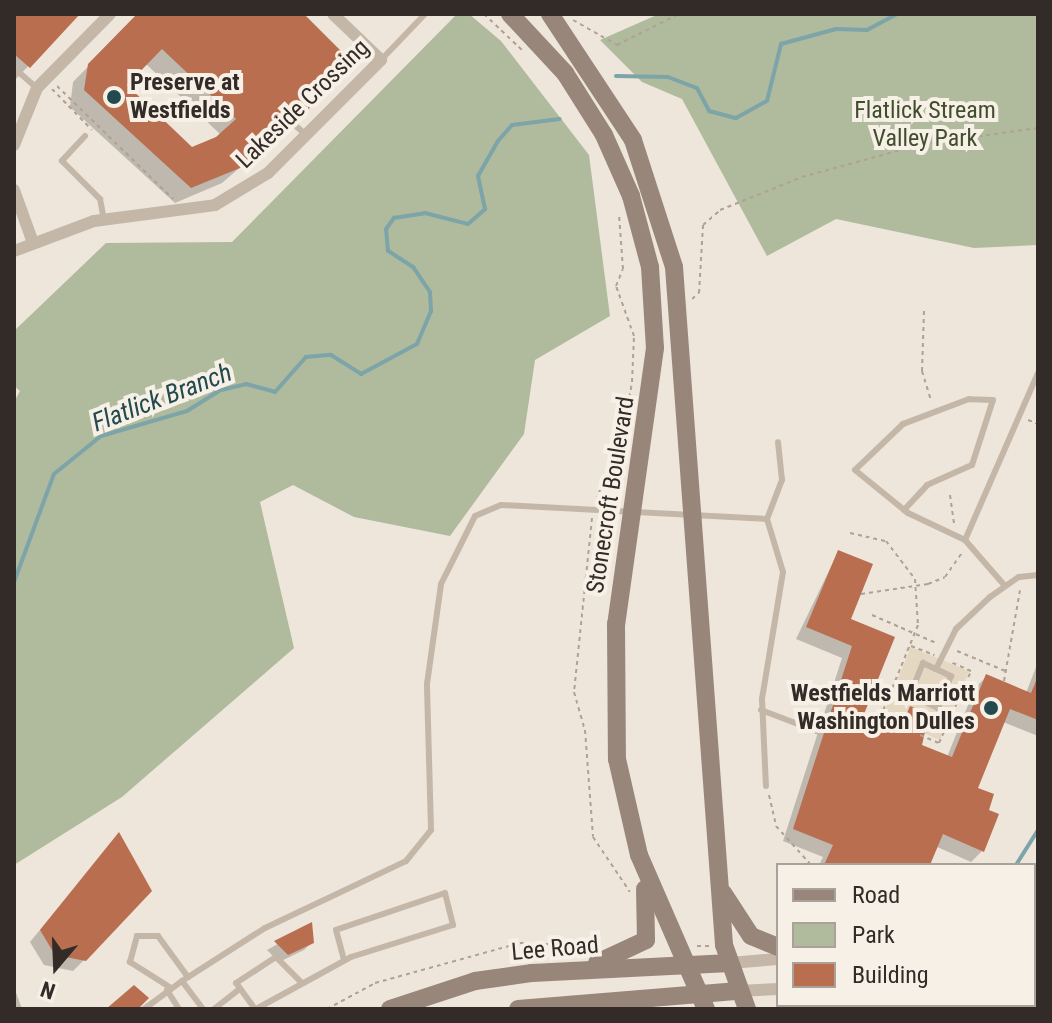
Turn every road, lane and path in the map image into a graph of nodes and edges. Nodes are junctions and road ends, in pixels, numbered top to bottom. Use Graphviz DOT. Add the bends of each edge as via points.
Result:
graph roads {
  1 [pos="110,14"];
  2 [pos="333,14"];
  3 [pos="425,14"];
  4 [pos="484,14"];
  5 [pos="510,14"];
  6 [pos="679,14"];
  7 [pos="557,21"];
  8 [pos="530,58"];
  9 [pos="381,60"];
  10 [pos="14,68"];
  11 [pos="43,82"];
  12 [pos="294,124"];
  13 [pos="1038,128"];
  14 [pos="85,136"];
  15 [pos="307,136"];
  16 [pos="14,145"];
  17 [pos="14,190"];
  18 [pos="615,200"];
  19 [pos="188,212"];
  20 [pos="104,220"];
  21 [pos="32,240"];
  22 [pos="14,251"];
  23 [pos="679,310"];
  24 [pos="924,311"];
  25 [pos="1038,373"];
  26 [pos="935,410"];
  27 [pos="778,442"];
  28 [pos="950,495"];
  29 [pos="904,510"];
  30 [pos="593,513"];
  31 [pos="633,516"];
  32 [pos="692,517"];
  33 [pos="767,519"];
  34 [pos="951,532"];
  35 [pos="850,533"];
  36 [pos="966,541"];
  37 [pos="1038,575"];
  38 [pos="1005,586"];
  39 [pos="916,588"];
  40 [pos="1020,590"];
  41 [pos="861,594"];
  42 [pos="936,669"];
  43 [pos="1004,681"];
  44 [pos="761,710"];
  45 [pos="901,727"];
  46 [pos="819,732"];
  47 [pos="766,786"];
  48 [pos="639,855"];
  49 [pos="809,863"];
  50 [pos="718,883"];
  51 [pos="632,896"];
  52 [pos="714,945"];
  53 [pos="776,946"];
  54 [pos="604,947"];
  55 [pos="686,956"];
  56 [pos="776,959"];
  57 [pos="344,960"];
  58 [pos="730,963"];
  59 [pos="532,973"];
  60 [pos="185,979"];
  61 [pos="300,981"];
  62 [pos="169,989"];
  63 [pos="240,989"];
  64 [pos="776,989"];
  65 [pos="738,991"];
  66 [pos="702,1002"];
  67 [pos="523,1008"];
  68 [pos="144,1009"];
  69 [pos="179,1009"];
  70 [pos="203,1009"];
  71 [pos="214,1009"];
  72 [pos="256,1009"];
  73 [pos="327,1009"];
  74 [pos="390,1009"];
  75 [pos="571,1009"];
  76 [pos="747,1009"];
  1 -- 11 [label="street"];
  2 -- 9 [label="street"];
  3 -- 9 [label="lane, Lakeside Crossing"];
  4 -- 8 [label="path"];
  5 -- 31 [label="main road, Stonecroft Boulevard" via="581,97 642,231 655,348"];
  6 -- 7 [label="path" via="617,45 580,21"];
  7 -- 23 [label="main road" via="646,171"];
  9 -- 15 [label="street, Lakeside Crossing"];
  10 -- 11 [label="lane"];
  11 -- 14 [label="path" via="92,129"];
  11 -- 16 [label="street"];
  11 -- 19 [label="path"];
  12 -- 15 [label="lane"];
  13 -- 23 [label="path" via="923,144 802,177 720,210 703,225 699,293"];
  14 -- 20 [label="lane" via="62,161 100,199"];
  15 -- 19 [label="street, Lakeside Crossing" via="250,187"];
  17 -- 21 [label="street"];
  18 -- 30 [label="path" via="623,269 616,286 634,336 632,382"];
  19 -- 20 [label="street, Lakeside Crossing"];
  20 -- 21 [label="street, Lakeside Crossing"];
  21 -- 22 [label="street, Lakeside Crossing"];
  23 -- 32 [label="main road"];
  24 -- 26 [label="path" via="922,371"];
  25 -- 36 [label="lane"];
  26 -- 29 [label="lane" via="886,433 855,470"];
  26 -- 29 [label="lane" via="980,396 996,404 972,465 927,485"];
  27 -- 33 [label="lane" via="782,480"];
  28 -- 34 [label="path" via="957,517"];
  29 -- 34 [label="lane"];
  30 -- 31 [label="lane"];
  30 -- 51 [label="path" via="574,692 585,730 593,837"];
  30 -- 60 [label="lane" via="501,505 475,516 454,550 441,584 427,684 431,830 406,861 265,928"];
  31 -- 32 [label="lane"];
  31 -- 48 [label="main road, Stonecroft Boulevard" via="613,690 617,759"];
  32 -- 33 [label="lane"];
  32 -- 50 [label="main road"];
  33 -- 44 [label="lane" via="783,572"];
  34 -- 36 [label="lane"];
  35 -- 39 [label="path" via="886,541 912,570"];
  36 -- 38 [label="lane"];
  36 -- 39 [label="path" via="945,577"];
  37 -- 38 [label="lane"];
  38 -- 42 [label="lane" via="956,629"];
  39 -- 41 [label="path"];
  39 -- 45 [label="path" via="918,625 880,718"];
  40 -- 43 [label="path"];
  42 -- 42 [label="lane" via="923,663 910,695 938,708 951,676"];
  44 -- 46 [label="lane"];
  44 -- 47 [label="lane"];
  47 -- 49 [label="path" via="776,826"];
  48 -- 55 [label="main road, Stonecroft Boulevard"];
  48 -- 59 [label="main road" via="646,940 611,961"];
  50 -- 53 [label="main road" via="751,936"];
  50 -- 58 [label="main road"];
  52 -- 55 [label="path"];
  54 -- 73 [label="path" via="520,943 375,983"];
  55 -- 58 [label="main road, Lee Road"];
  55 -- 59 [label="main road, Lee Road"];
  55 -- 66 [label="main road, Stonecroft Boulevard"];
  56 -- 58 [label="street"];
  57 -- 57 [label="lane" via="336,930 445,893 453,925"];
  57 -- 61 [label="lane"];
  58 -- 65 [label="main road"];
  59 -- 74 [label="main road, Lee Road" via="475,981"];
  60 -- 62 [label="lane"];
  60 -- 62 [label="lane" via="158,936 137,936 130,962"];
  60 -- 70 [label="lane"];
  61 -- 63 [label="lane" via="276,957 236,983"];
  61 -- 72 [label="lane"];
  62 -- 68 [label="lane"];
  62 -- 69 [label="lane"];
  63 -- 71 [label="lane"];
  63 -- 72 [label="lane"];
  64 -- 65 [label="street"];
  65 -- 66 [label="main road"];
  65 -- 76 [label="main road"];
  66 -- 67 [label="main road"];
  67 -- 75 [label="main road"];
}
